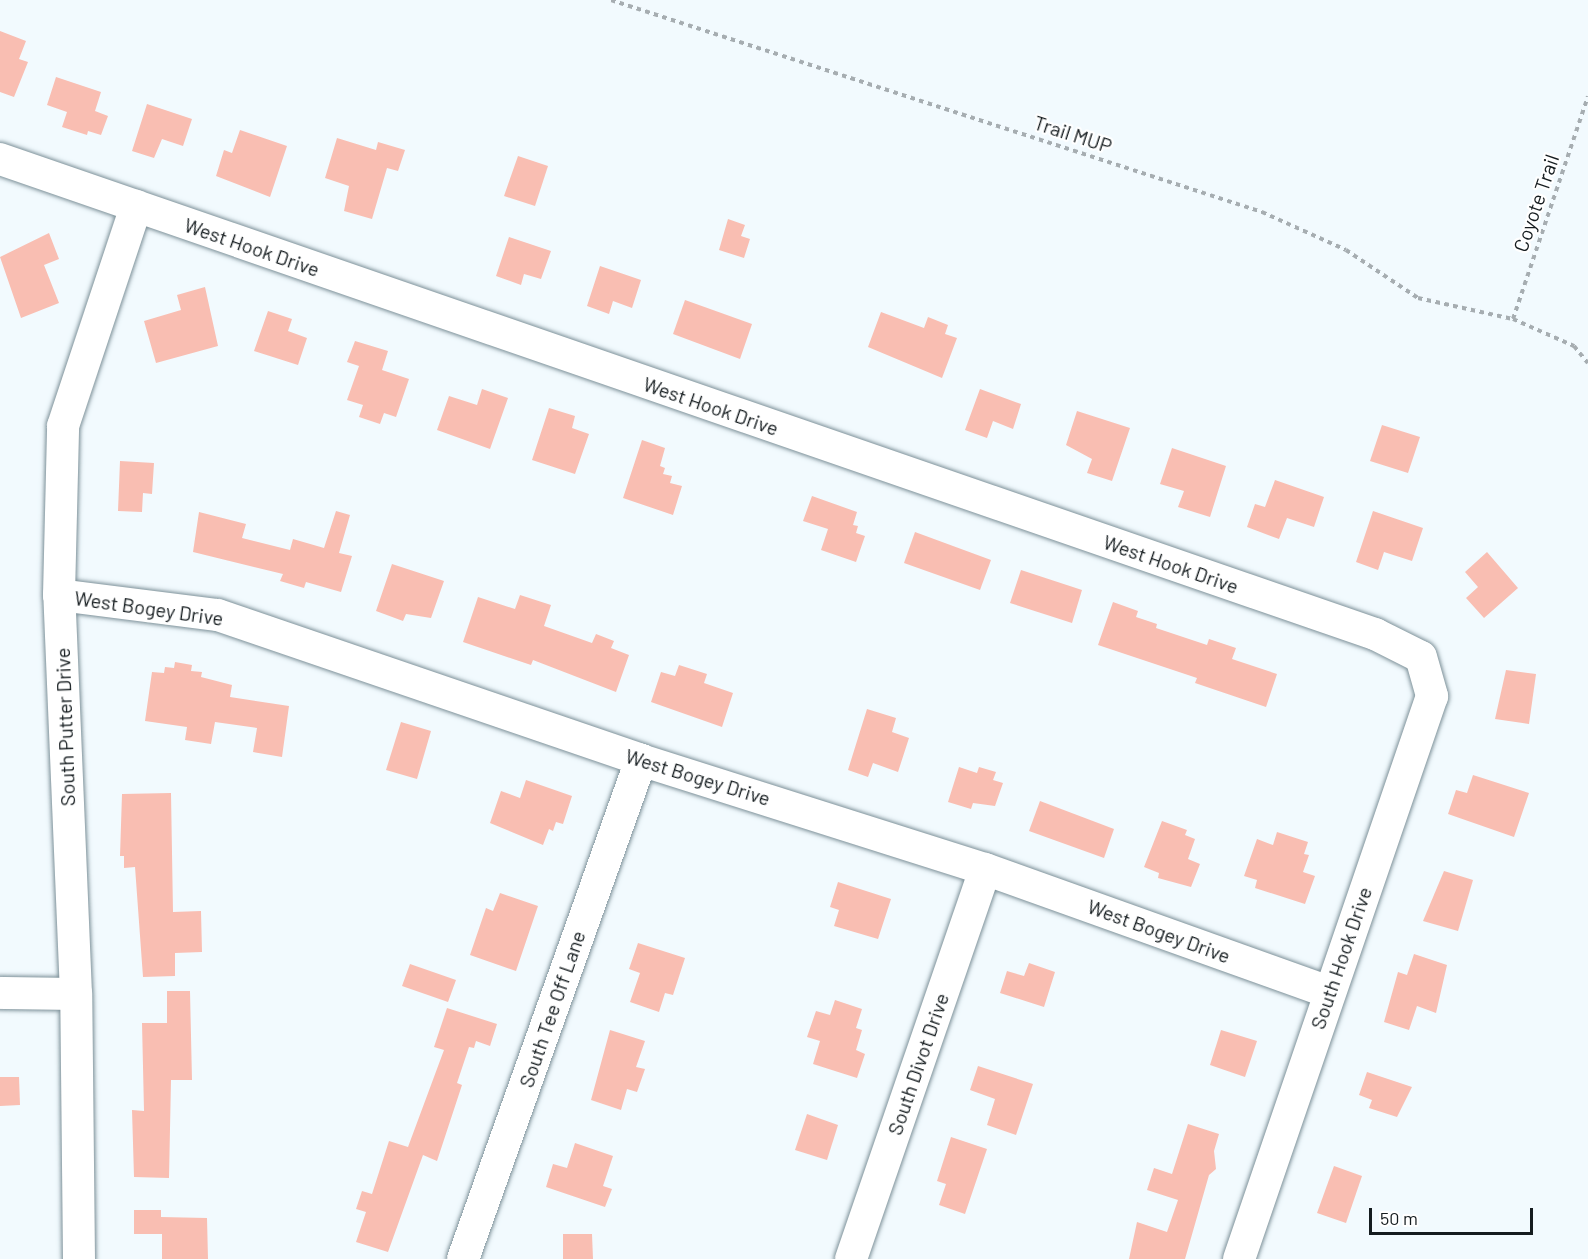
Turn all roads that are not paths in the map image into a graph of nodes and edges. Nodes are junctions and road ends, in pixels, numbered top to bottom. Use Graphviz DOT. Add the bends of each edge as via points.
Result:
graph roads {
  1 [pos="0,159"];
  2 [pos="136,206"];
  3 [pos="59,595"];
  4 [pos="1421,657"];
  5 [pos="642,760"];
  6 [pos="985,869"];
  7 [pos="1329,992"];
  8 [pos="0,993"];
  9 [pos="76,994"];
  10 [pos="79,1259"];
  11 [pos="463,1259"];
  12 [pos="851,1259"];
  13 [pos="1239,1259"];
  1 -- 2 [label="street, West Hook Drive"];
  2 -- 3 [label="street, South Putter Drive" via="63,426"];
  2 -- 4 [label="street, West Hook Drive" via="1375,634"];
  3 -- 5 [label="street, West Bogey Drive" via="218,615"];
  3 -- 9 [label="street, South Putter Drive"];
  4 -- 7 [label="street, South Hook Drive" via="1432,696"];
  5 -- 6 [label="street, West Bogey Drive"];
  5 -- 11 [label="street, South Tee Off Lane"];
  6 -- 7 [label="street, West Bogey Drive"];
  6 -- 12 [label="street, South Divot Drive"];
  7 -- 13 [label="street, South Hook Drive"];
  8 -- 9 [label="street"];
  9 -- 10 [label="street, South Putter Drive"];
}
